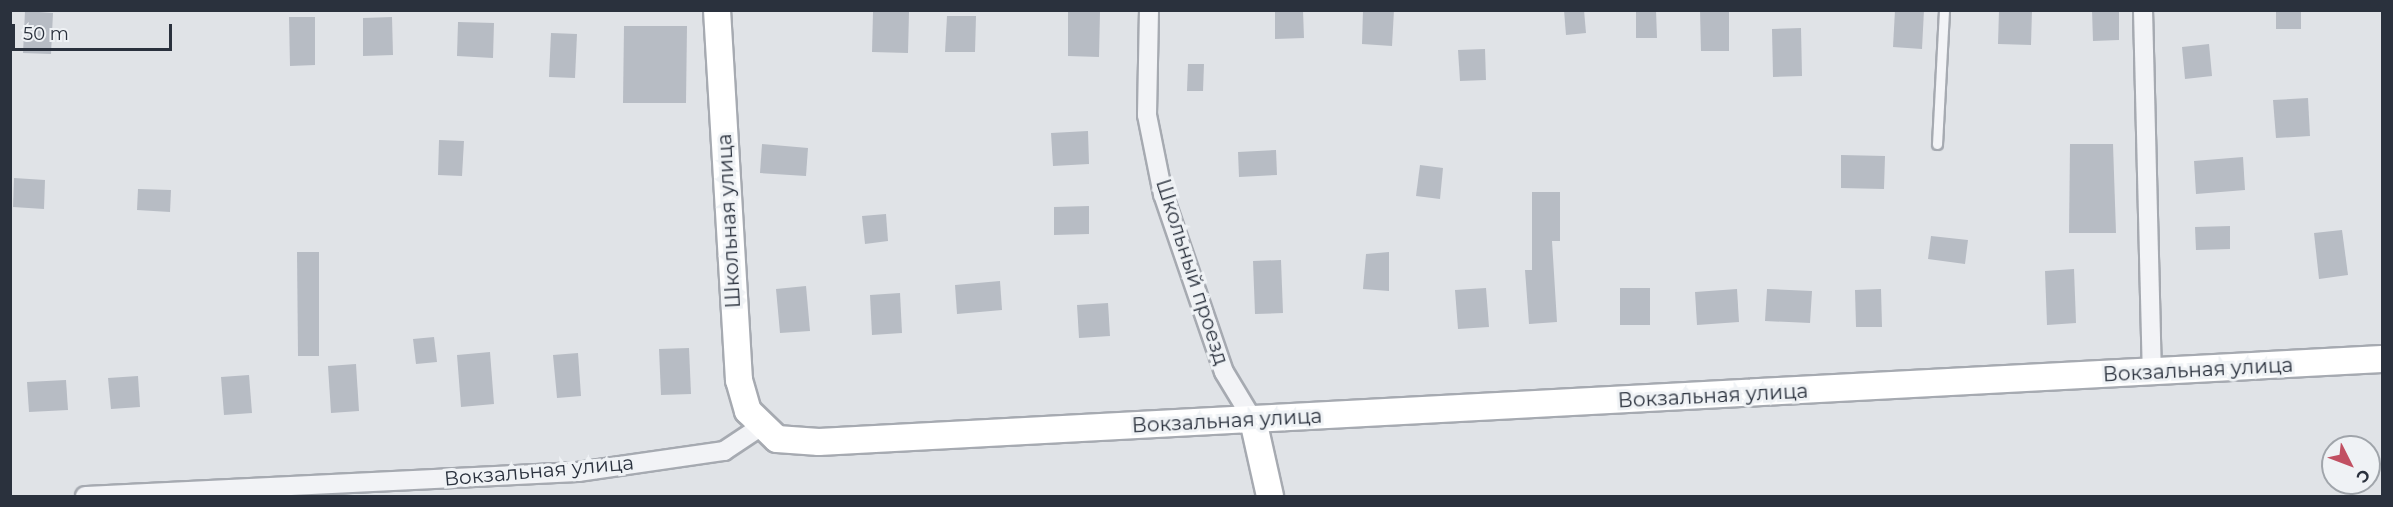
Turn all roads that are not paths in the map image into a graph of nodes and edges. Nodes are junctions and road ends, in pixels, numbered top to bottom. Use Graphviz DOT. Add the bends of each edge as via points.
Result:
graph roads {
  1 [pos="717,10"];
  2 [pos="1149,10"];
  3 [pos="1944,10"];
  4 [pos="2143,10"];
  5 [pos="1937,144"];
  6 [pos="2382,359"];
  7 [pos="2152,373"];
  8 [pos="1253,420"];
  9 [pos="760,426"];
  10 [pos="85,496"];
  11 [pos="1270,496"];
  1 -- 9 [label="street, Школьная улица" via="739,380 748,411"];
  2 -- 8 [label="street, Школьный проезд" via="1147,115 1163,194 1224,372"];
  3 -- 5 [label="lane"];
  4 -- 7 [label="street"];
  6 -- 7 [label="street, Вокзальная улица"];
  7 -- 8 [label="street, Вокзальная улица"];
  8 -- 9 [label="street, Вокзальная улица" via="797,443 777,439"];
  8 -- 11 [label="street"];
  9 -- 10 [label="street, Вокзальная улица" via="724,451 578,472"];
}
